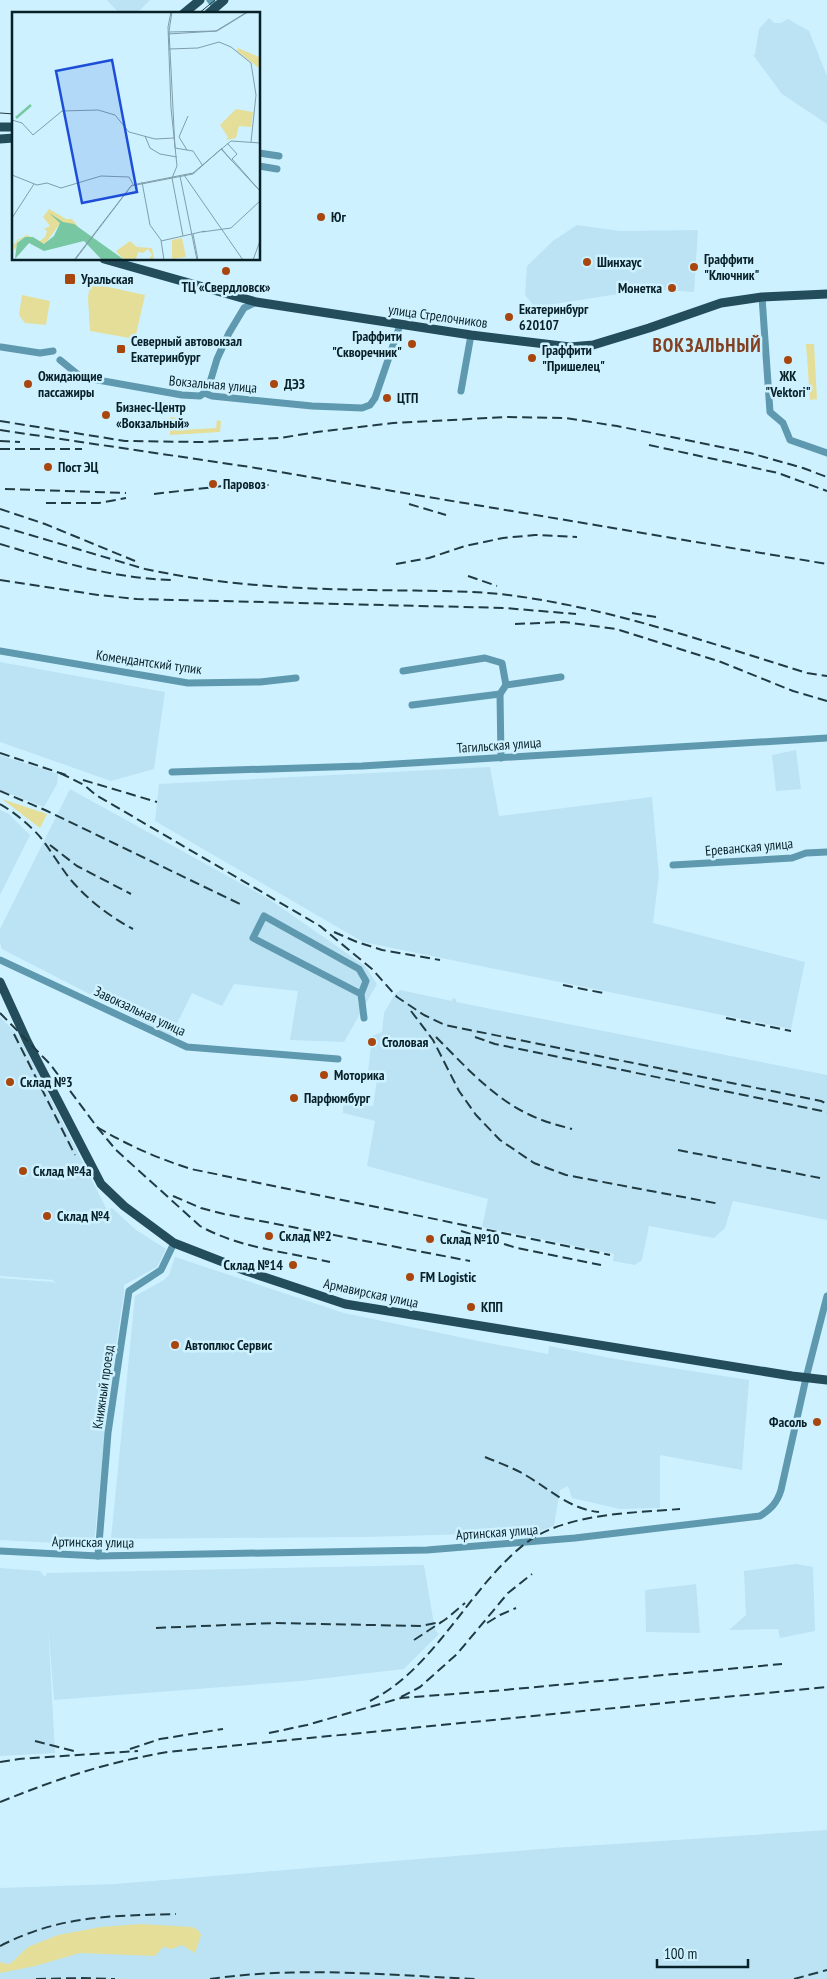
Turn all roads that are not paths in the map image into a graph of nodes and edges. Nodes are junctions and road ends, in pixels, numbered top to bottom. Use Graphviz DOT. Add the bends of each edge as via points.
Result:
graph roads {
  1 [pos="200,0"];
  2 [pos="224,0"];
  3 [pos="213,3"];
  4 [pos="185,12"];
  5 [pos="260,153"];
  6 [pos="279,156"];
  7 [pos="260,166"];
  8 [pos="276,169"];
  9 [pos="108,260"];
  10 [pos="827,294"];
  11 [pos="762,297"];
  12 [pos="256,302"];
  13 [pos="400,324"];
  14 [pos="471,335"];
  15 [pos="1,347"];
  16 [pos="53,351"];
  17 [pos="60,360"];
  18 [pos="461,391"];
  19 [pos="204,393"];
  20 [pos="827,453"];
  21 [pos="0,651"];
  22 [pos="404,671"];
  23 [pos="562,677"];
  24 [pos="296,678"];
  25 [pos="506,685"];
  26 [pos="500,694"];
  27 [pos="412,705"];
  28 [pos="827,738"];
  29 [pos="501,758"];
  30 [pos="172,772"];
  31 [pos="827,852"];
  32 [pos="673,865"];
  33 [pos="0,960"];
  34 [pos="0,982"];
  35 [pos="361,994"];
  36 [pos="364,1018"];
  37 [pos="338,1059"];
  38 [pos="174,1243"];
  39 [pos="827,1296"];
  40 [pos="806,1378"];
  41 [pos="827,1380"];
  42 [pos="0,1551"];
  43 [pos="98,1556"];
  1 -- 4 [label="main road"];
  2 -- 3 [label="main road"];
  5 -- 6 [label="street"];
  7 -- 8 [label="street"];
  9 -- 12 [label="main road, улица Стрелочников"];
  10 -- 11 [label="main road, улица Стрелочников"];
  11 -- 14 [label="main road, улица Стрелочников" via="721,303 593,345 570,347"];
  11 -- 20 [label="street" via="770,412 783,423 790,440"];
  12 -- 13 [label="main road, улица Стрелочников"];
  12 -- 19 [label="street" via="244,308 229,333"];
  13 -- 14 [label="main road, улица Стрелочников"];
  13 -- 19 [label="street, Вокзальная улица" via="374,398 370,405 362,408 312,406"];
  14 -- 18 [label="street"];
  15 -- 16 [label="street" via="40,353"];
  17 -- 19 [label="street, Вокзальная улица" via="80,377 182,395 200,396"];
  21 -- 24 [label="street, Комендантский тупик" via="188,683"];
  22 -- 25 [label="street" via="485,658 502,663"];
  23 -- 25 [label="street"];
  25 -- 26 [label="street"];
  26 -- 27 [label="street"];
  26 -- 29 [label="street"];
  28 -- 29 [label="street, Тагильская улица"];
  29 -- 30 [label="street, Тагильская улица"];
  31 -- 32 [label="street, Ереванская улица" via="806,853 792,858"];
  33 -- 37 [label="street, Завокзальная улица" via="187,1047"];
  34 -- 38 [label="main road, Армавирская улица" via="101,1184 124,1206"];
  35 -- 35 [label="street" via="366,982 359,969 264,916 253,938"];
  35 -- 36 [label="street"];
  38 -- 40 [label="main road, Армавирская улица" via="345,1304"];
  38 -- 43 [label="street, Книжный проезд" via="162,1270 129,1290 108,1441"];
  39 -- 40 [label="street, Артинская улица"];
  40 -- 41 [label="main road, Армавирская улица"];
  40 -- 43 [label="street, Артинская улица" via="778,1500 760,1516 575,1538 427,1550"];
  42 -- 43 [label="street, Артинская улица"];
}
